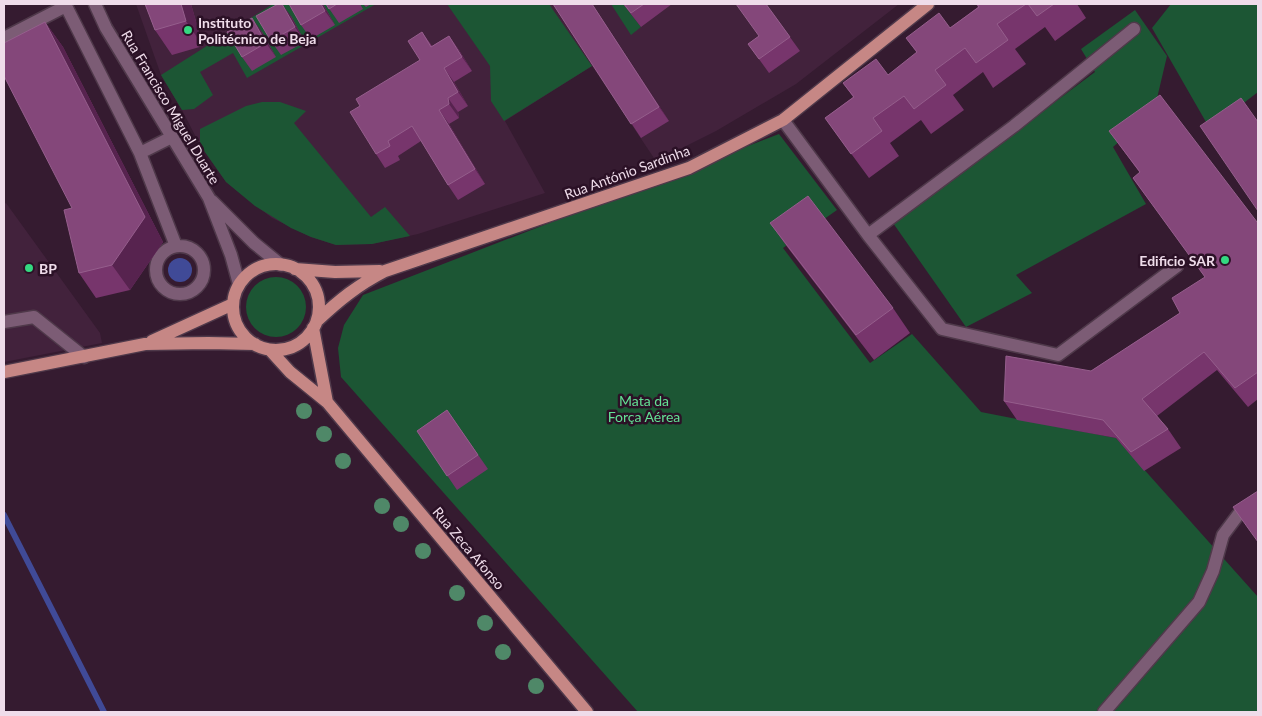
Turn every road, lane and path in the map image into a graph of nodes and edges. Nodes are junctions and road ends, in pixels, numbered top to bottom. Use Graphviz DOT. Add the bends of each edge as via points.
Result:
graph roads {
  1 [pos="95,4"];
  2 [pos="928,4"];
  3 [pos="1134,29"];
  4 [pos="4,38"];
  5 [pos="783,120"];
  6 [pos="172,137"];
  7 [pos="140,153"];
  8 [pos="209,198"];
  9 [pos="868,235"];
  10 [pos="176,246"];
  11 [pos="281,264"];
  12 [pos="1177,266"];
  13 [pos="294,268"];
  14 [pos="385,271"];
  15 [pos="239,284"];
  16 [pos="233,304"];
  17 [pos="4,322"];
  18 [pos="315,324"];
  19 [pos="145,344"];
  20 [pos="255,344"];
  21 [pos="270,350"];
  22 [pos="84,357"];
  23 [pos="4,372"];
  24 [pos="327,402"];
  25 [pos="1258,499"];
  26 [pos="588,712"];
  27 [pos="1104,712"];
  1 -- 6 [label="street, Rua Francisco Miguel Duarte" via="106,28"];
  2 -- 5 [label="main road, Rua António Sardinha"];
  3 -- 9 [label="street" via="1014,126"];
  4 -- 7 [label="street" via="66,6"];
  5 -- 9 [label="street"];
  5 -- 14 [label="main road, Rua António Sardinha" via="689,168"];
  6 -- 7 [label="street"];
  6 -- 8 [label="street, Rua Francisco Miguel Duarte"];
  7 -- 10 [label="street"];
  8 -- 11 [label="street" via="254,243"];
  8 -- 15 [label="street"];
  9 -- 12 [label="street" via="942,330 1058,355"];
  11 -- 13 [label="main road, Rua António Sardinha"];
  11 -- 15 [label="main road, Rua António Sardinha" via="257,268"];
  13 -- 14 [label="main road, Rua António Sardinha" via="335,272"];
  13 -- 18 [label="main road, Rua António Sardinha" via="313,285 319,309"];
  14 -- 18 [label="main road, Rua António Sardinha" via="343,297"];
  15 -- 16 [label="main road"];
  16 -- 19 [label="main road"];
  16 -- 20 [label="main road" via="238,328"];
  17 -- 22 [label="street" via="34,316"];
  18 -- 21 [label="main road, Rua António Sardinha" via="306,338 295,345"];
  18 -- 24 [label="main road, Rua Zeca Afonso"];
  19 -- 20 [label="main road"];
  19 -- 22 [label="main road"];
  20 -- 21 [label="main road"];
  21 -- 24 [label="main road, Rua Zeca Afonso" via="290,372"];
  22 -- 23 [label="main road"];
  24 -- 26 [label="main road, Rua Zeca Afonso"];
  25 -- 27 [label="street" via="1238,515 1223,535 1213,571 1199,602"];
}
